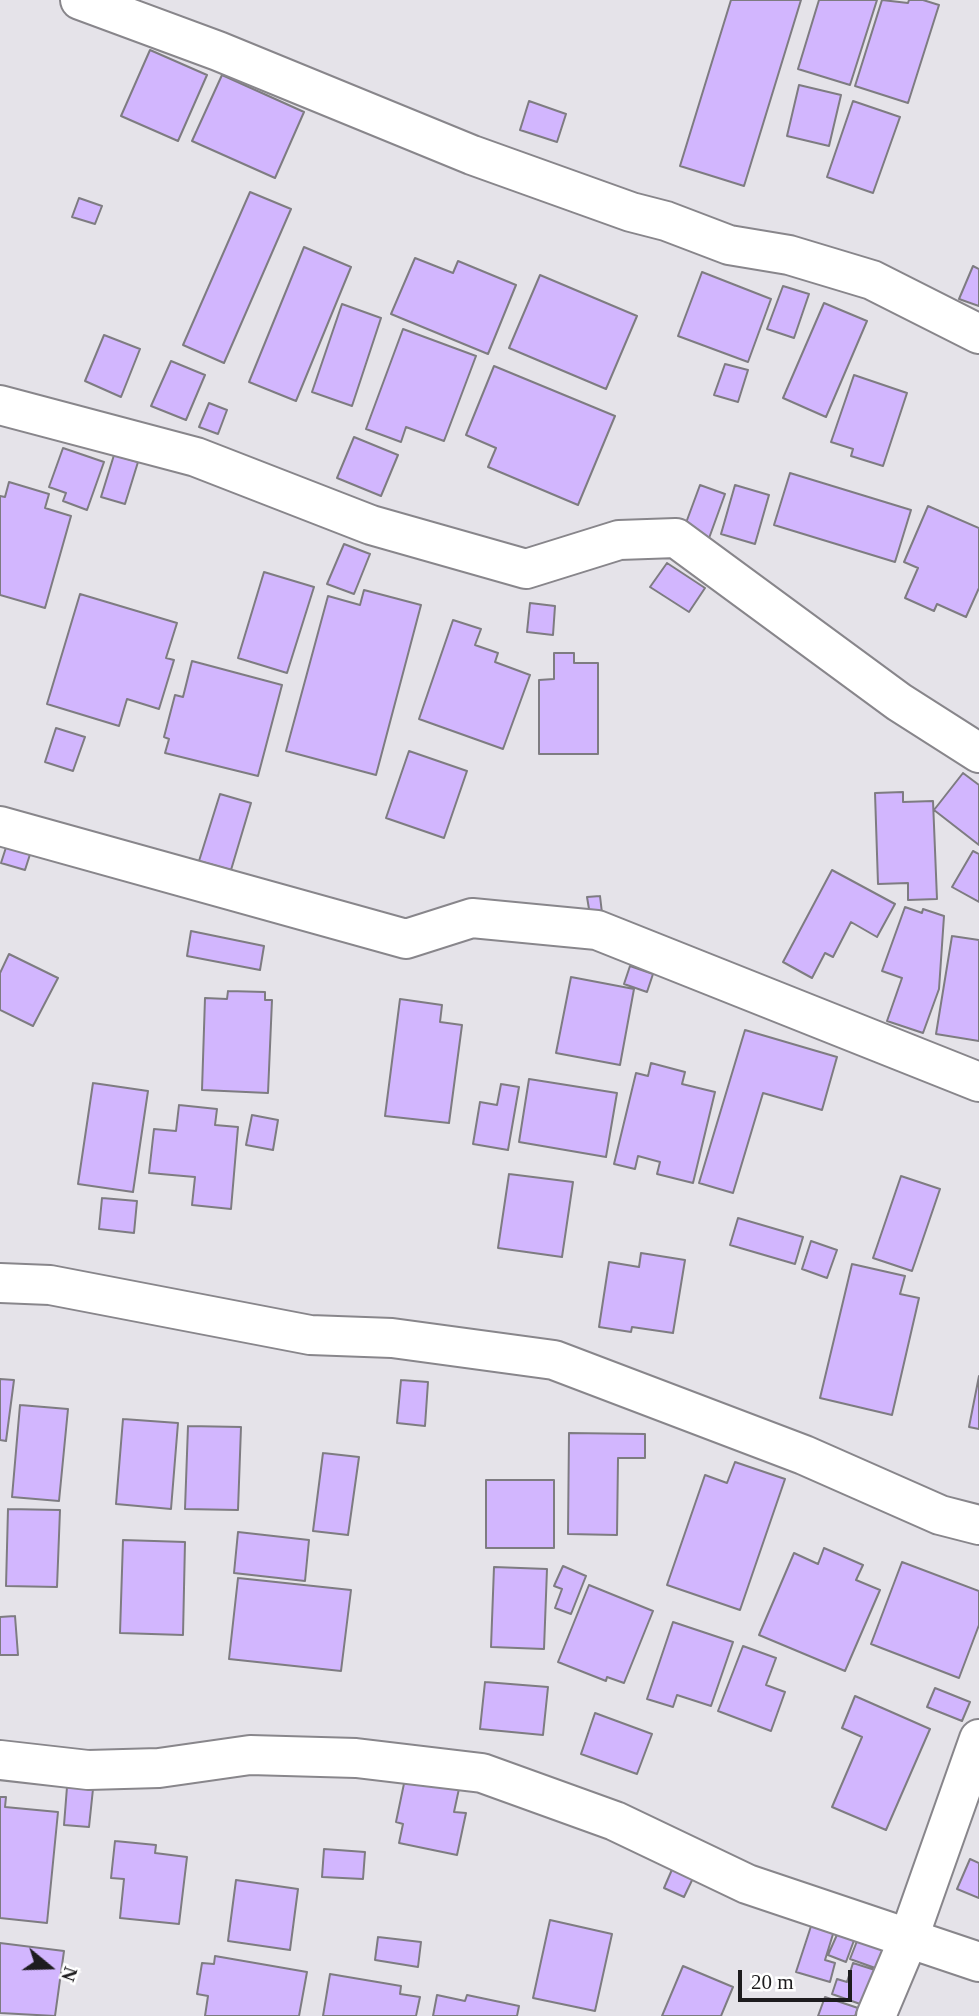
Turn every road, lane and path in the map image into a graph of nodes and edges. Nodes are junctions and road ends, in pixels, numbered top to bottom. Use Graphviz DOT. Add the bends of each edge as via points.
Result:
graph roads {
  1 [pos="80,0"];
  2 [pos="979,334"];
  3 [pos="0,405"];
  4 [pos="979,753"];
  5 [pos="0,825"];
  6 [pos="979,1082"];
  7 [pos="0,1283"];
  8 [pos="979,1525"];
  9 [pos="979,1739"];
  10 [pos="0,1760"];
  11 [pos="908,1940"];
  12 [pos="979,1962"];
  13 [pos="876,2016"];
  1 -- 2 [label="street" via="619,208 729,245 789,255 872,280"];
  3 -- 4 [label="street" via="196,457 372,525 526,569 619,540 676,538 899,702"];
  5 -- 6 [label="street" via="405,939 472,918 597,930"];
  7 -- 8 [label="street" via="50,1284 310,1335 392,1338 554,1360 804,1455 940,1516"];
  9 -- 11 [label="street"];
  10 -- 11 [label="street" via="88,1770 159,1768 250,1755 356,1758 482,1773 615,1821 747,1884"];
  11 -- 12 [label="street"];
  11 -- 13 [label="street"];
}
